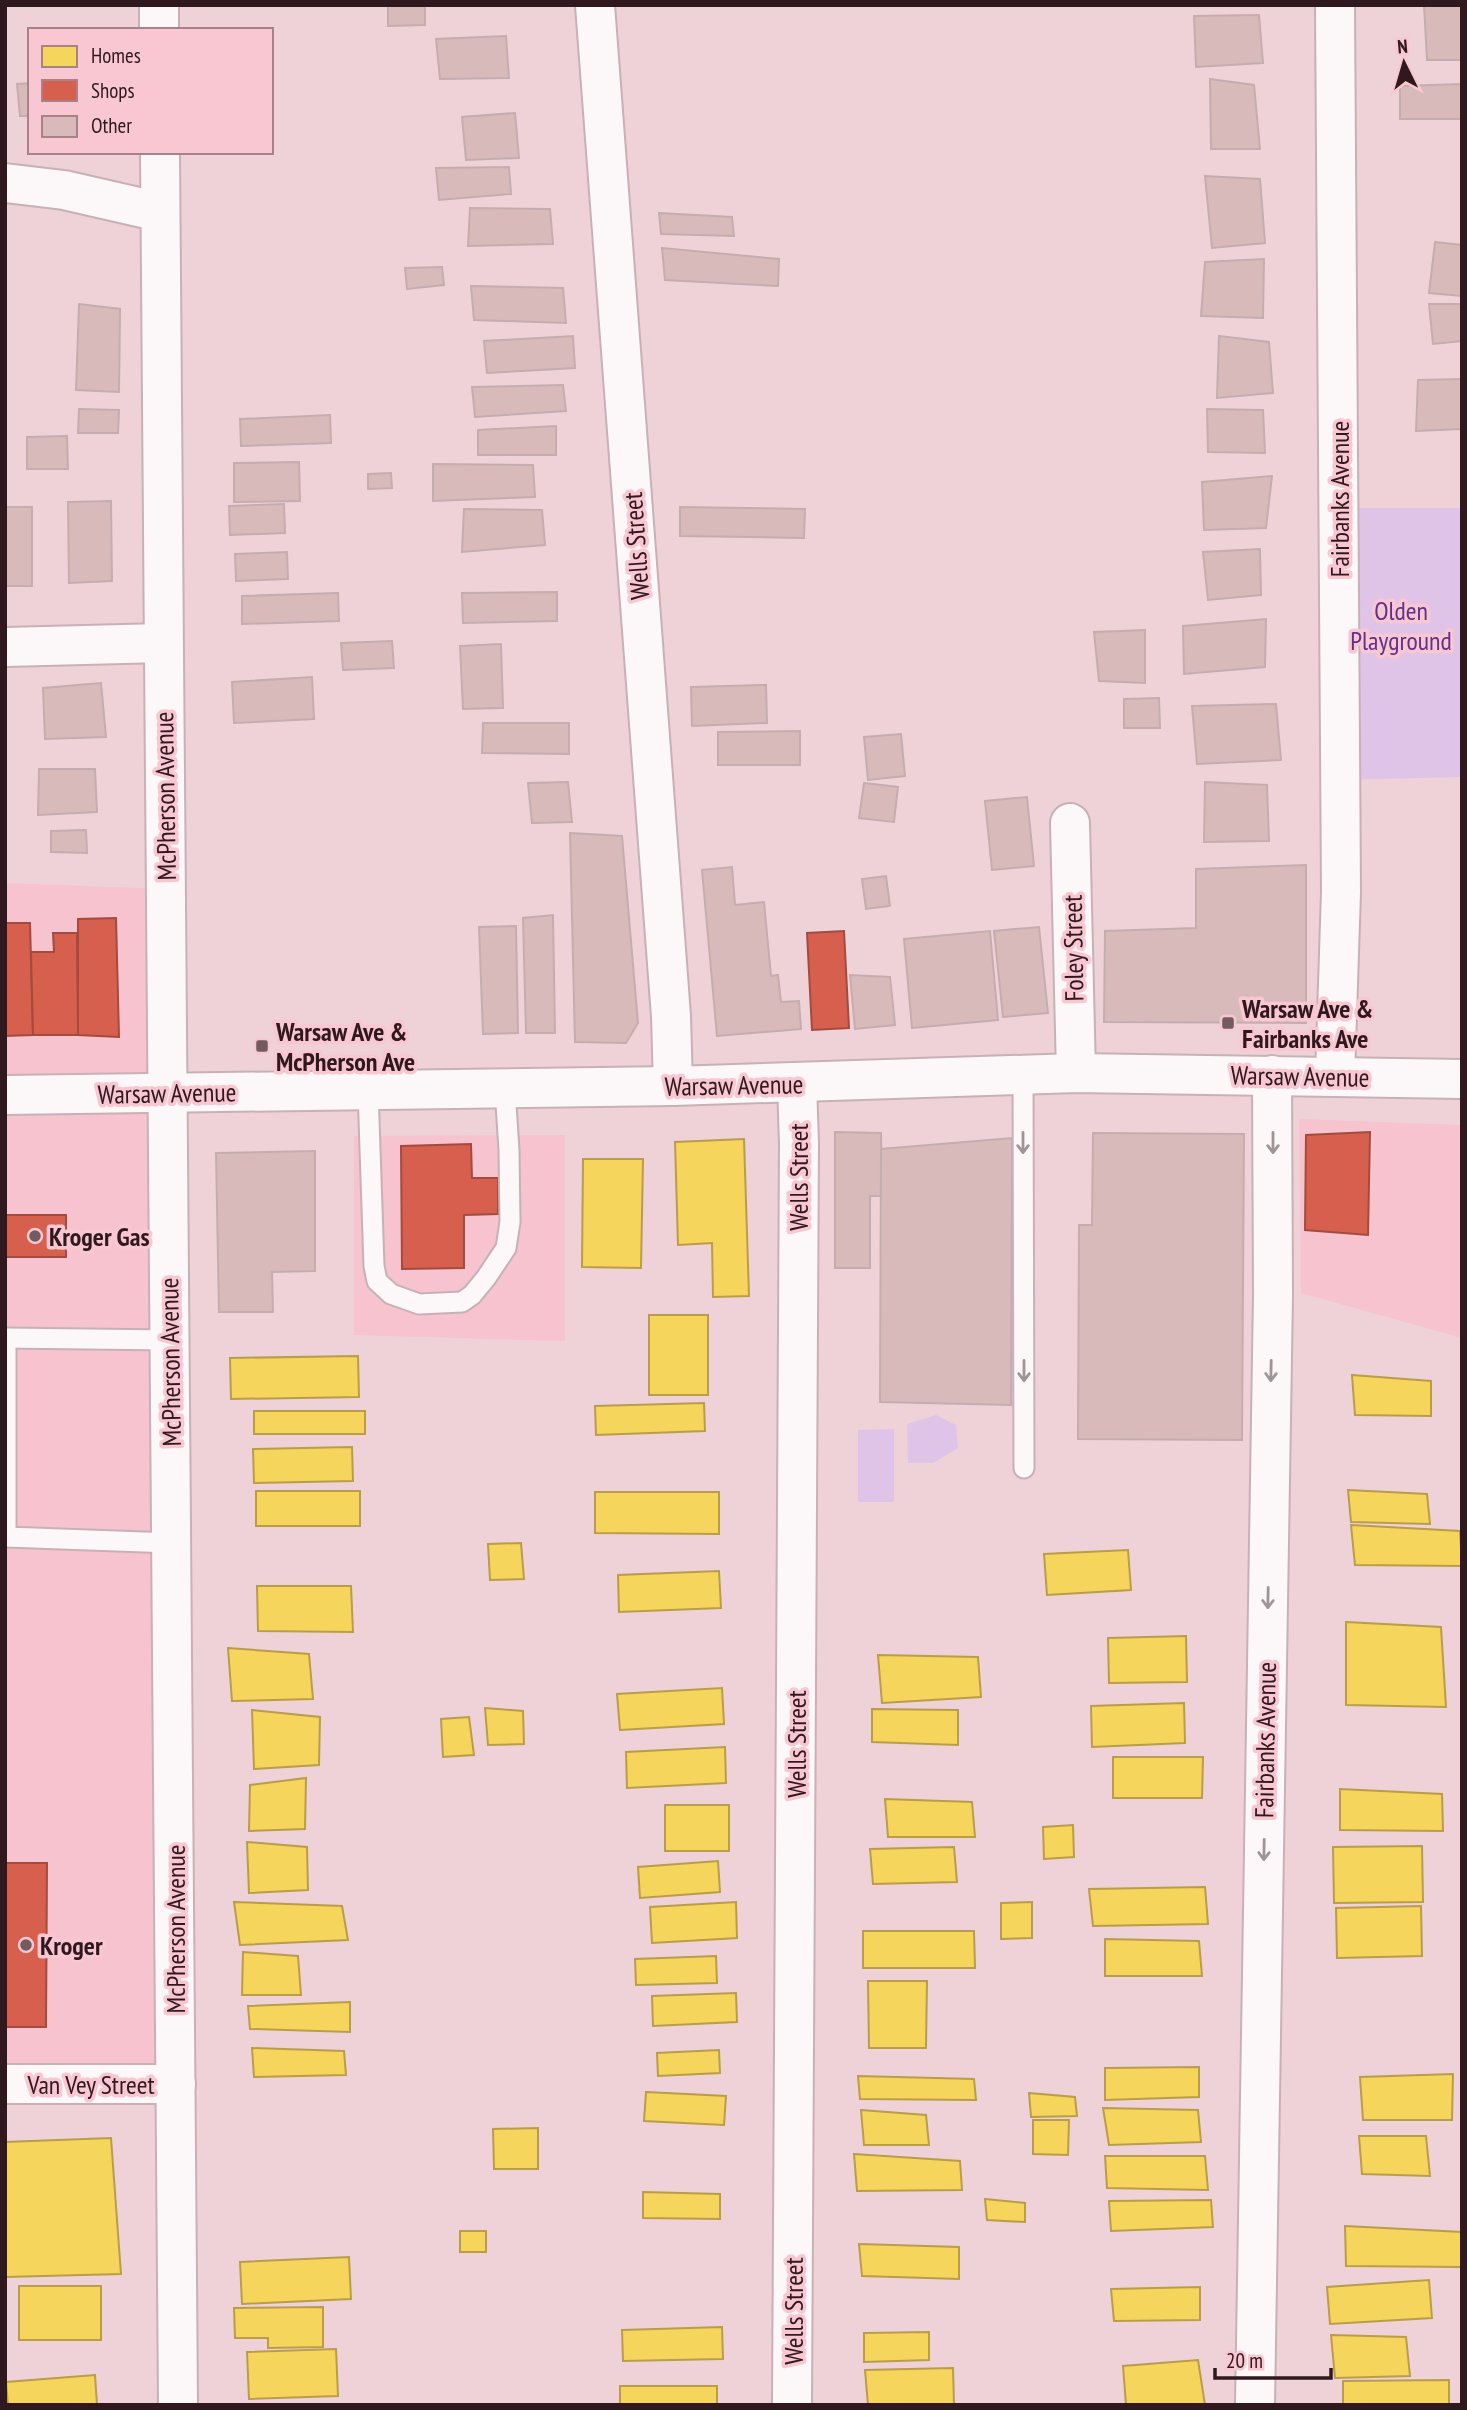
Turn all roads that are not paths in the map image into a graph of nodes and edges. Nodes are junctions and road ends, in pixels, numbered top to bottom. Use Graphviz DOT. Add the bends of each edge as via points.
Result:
graph roads {
  1 [pos="159,5"];
  2 [pos="595,5"];
  3 [pos="1335,5"];
  4 [pos="159,28"];
  5 [pos="160,154"];
  6 [pos="5,183"];
  7 [pos="160,212"];
  8 [pos="163,643"];
  9 [pos="5,647"];
  10 [pos="1070,823"];
  11 [pos="1076,1073"];
  12 [pos="1023,1075"];
  13 [pos="1272,1075"];
  14 [pos="1335,1076"];
  15 [pos="1462,1079"];
  16 [pos="797,1083"];
  17 [pos="673,1086"];
  18 [pos="505,1089"];
  19 [pos="368,1090"];
  20 [pos="168,1093"];
  21 [pos="5,1095"];
  22 [pos="5,1338"];
  23 [pos="170,1340"];
  24 [pos="1024,1468"];
  25 [pos="172,1543"];
  26 [pos="5,2084"];
  27 [pos="176,2084"];
  28 [pos="178,2405"];
  29 [pos="792,2405"];
  30 [pos="1255,2405"];
  1 -- 4 [label="street"];
  2 -- 17 [label="street, Wells Street"];
  3 -- 14 [label="street, Fairbanks Avenue" via="1341,892"];
  5 -- 7 [label="street, McPherson Avenue"];
  6 -- 7 [label="street" via="64,190"];
  7 -- 8 [label="street, McPherson Avenue"];
  8 -- 9 [label="street"];
  8 -- 20 [label="street, McPherson Avenue"];
  10 -- 11 [label="street, Foley Street"];
  11 -- 12 [label="street, Warsaw Avenue"];
  11 -- 13 [label="street, Warsaw Avenue"];
  12 -- 16 [label="street, Warsaw Avenue"];
  12 -- 24 [label="lane, one-way"];
  13 -- 14 [label="street, Warsaw Avenue"];
  13 -- 30 [label="street, Fairbanks Avenue, one-way" via="1272,1351"];
  14 -- 15 [label="street, Warsaw Avenue"];
  16 -- 17 [label="street, Warsaw Avenue"];
  16 -- 29 [label="street, Wells Street"];
  17 -- 18 [label="street, Warsaw Avenue"];
  18 -- 19 [label="street, Warsaw Avenue"];
  18 -- 19 [label="lane" via="510,1223 506,1248 472,1296 462,1302 419,1304 391,1294 375,1273"];
  19 -- 20 [label="street, Warsaw Avenue"];
  20 -- 21 [label="street, Warsaw Avenue"];
  20 -- 23 [label="street, McPherson Avenue"];
  22 -- 23 [label="lane"];
  22 -- 25 [label="lane" via="6,1537"];
  23 -- 25 [label="street, McPherson Avenue"];
  25 -- 27 [label="street, McPherson Avenue"];
  26 -- 27 [label="street, Van Vey Street"];
  27 -- 28 [label="street, McPherson Avenue"];
}
